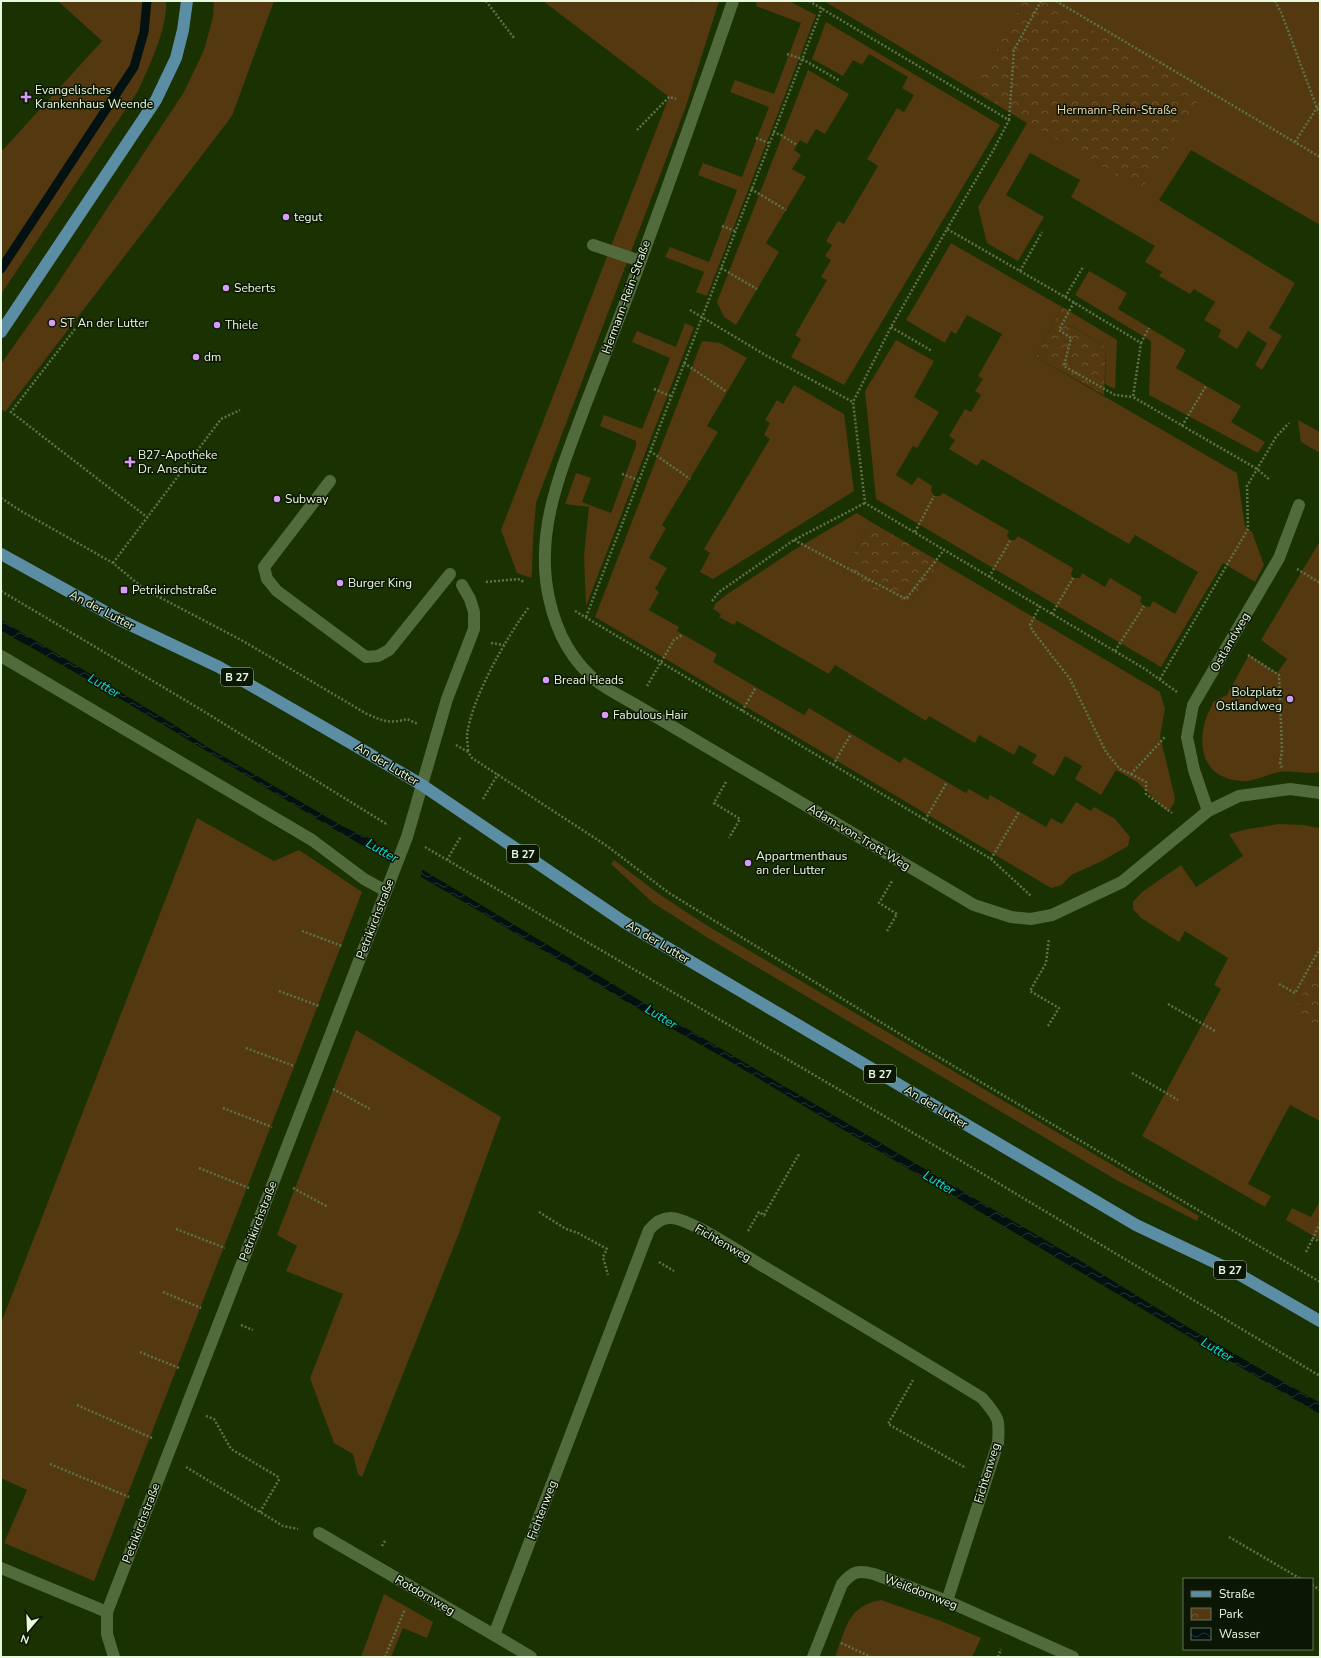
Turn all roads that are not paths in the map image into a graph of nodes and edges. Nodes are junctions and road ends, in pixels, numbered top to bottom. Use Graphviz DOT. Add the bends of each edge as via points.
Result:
graph roads {
  1 [pos="187,1"];
  2 [pos="733,1"];
  3 [pos="593,245"];
  4 [pos="640,262"];
  5 [pos="1,332"];
  6 [pos="330,481"];
  7 [pos="1299,505"];
  8 [pos="1,554"];
  9 [pos="450,574"];
  10 [pos="462,584"];
  11 [pos="549,598"];
  12 [pos="1,656"];
  13 [pos="422,786"];
  14 [pos="1320,793"];
  15 [pos="1208,811"];
  16 [pos="388,886"];
  17 [pos="1320,1321"];
  18 [pos="319,1532"];
  19 [pos="1,1568"];
  20 [pos="947,1601"];
  21 [pos="107,1612"];
  22 [pos="494,1635"];
  23 [pos="114,1657"];
  24 [pos="531,1657"];
  25 [pos="813,1657"];
  26 [pos="1073,1657"];
  1 -- 5 [label="main road" via="176,58 156,100"];
  2 -- 4 [label="street, Hermann-Rein-Straße"];
  3 -- 4 [label="street"];
  4 -- 11 [label="street, Hermann-Rein-Straße" via="568,453 547,519 546,568"];
  6 -- 9 [label="street" via="264,566 267,579 277,591 366,657 378,656 389,650"];
  7 -- 15 [label="street, Ostlandweg" via="1279,558 1193,705 1187,737 1194,770"];
  8 -- 13 [label="main road, An der Lutter / B 27" via="120,620 219,666"];
  10 -- 13 [label="street, Petrikirchstraße" via="474,612 474,629 447,699"];
  11 -- 15 [label="street, Adam-von-Trott-Weg" via="556,622 574,658 601,684 974,905 1011,917 1052,915 1122,882"];
  12 -- 16 [label="street" via="312,840 364,879"];
  13 -- 16 [label="street, Petrikirchstraße" via="406,840"];
  13 -- 17 [label="main road, An der Lutter / B 27" via="624,922 1136,1225 1235,1272"];
  14 -- 15 [label="street" via="1290,789 1238,796"];
  16 -- 21 [label="street, Petrikirchstraße"];
  18 -- 22 [label="street, Rotdornweg"];
  19 -- 21 [label="street"];
  20 -- 22 [label="street, Fichtenweg" via="998,1443 999,1424 993,1411 982,1398 737,1251 695,1226 669,1218 660,1220 649,1230"];
  20 -- 25 [label="street, Weißdornweg" via="874,1574 862,1571 850,1574 842,1584"];
  20 -- 26 [label="street, Weißdornweg"];
  21 -- 23 [label="street, Petrikirchstraße" via="107,1634"];
  22 -- 24 [label="street, Rotdornweg"];
}
